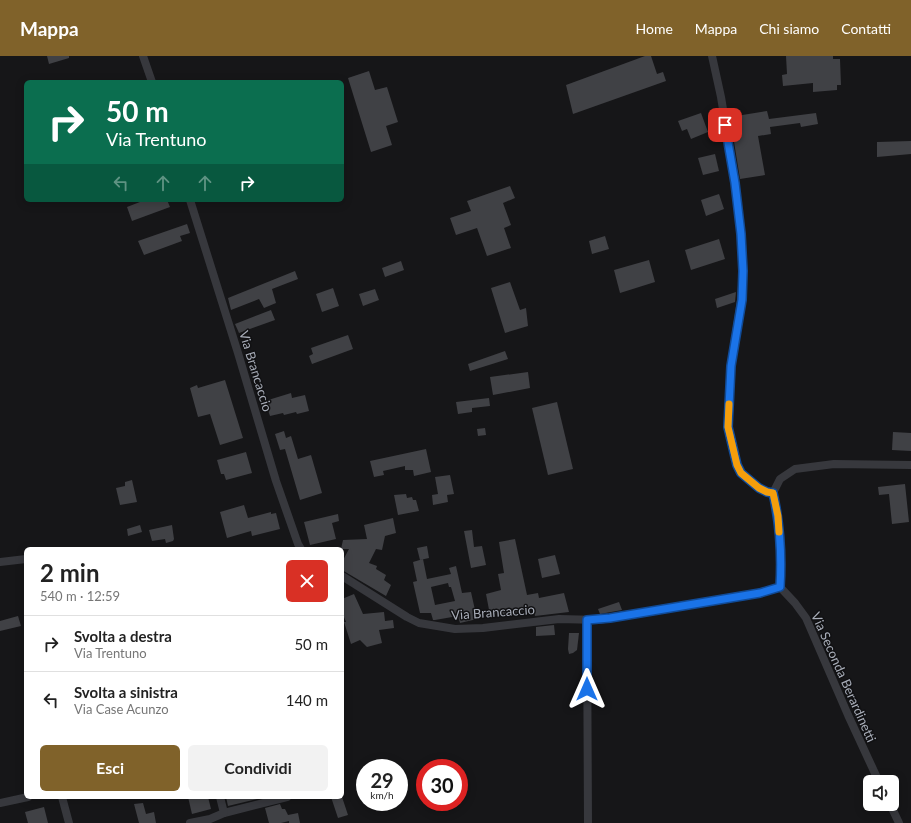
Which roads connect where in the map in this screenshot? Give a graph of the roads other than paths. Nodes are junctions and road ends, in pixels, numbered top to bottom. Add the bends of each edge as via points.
1 (143, 56) edge
2 (712, 56) edge
3 (151, 80) edge
4 (191, 202) edge
5 (911, 466) edge
6 (773, 493) junction
7 (299, 547) edge
8 (24, 559) edge
9 (0, 562) edge
10 (344, 577) edge
11 (780, 587) junction
12 (587, 620) junction
13 (876, 775) edge
14 (24, 798) edge
15 (63, 799) edge
16 (220, 799) edge
17 (279, 799) edge
18 (0, 803) edge
19 (893, 811) edge
20 (224, 813) junction
21 (69, 823) edge
22 (190, 823) edge
23 (588, 823) edge
24 (899, 823) edge

1 - 3 street
2 - 6 street via 735,183 743,271 742,300 731,366 728,427 741,473 759,488
4 - 7 street, Via Brancaccio via 276,481
5 - 6 street via 834,464 795,469 780,479
6 - 11 street via 778,516
8 - 9 street
10 - 12 street, Via Brancaccio via 407,617 419,623 435,626 455,629 559,618
11 - 12 street, Via Brancaccio via 760,593
11 - 13 street, Via Seconda Berardinetti via 806,618
12 - 23 street
14 - 18 street
15 - 21 street
16 - 20 street
17 - 20 street
19 - 24 street
20 - 22 street

